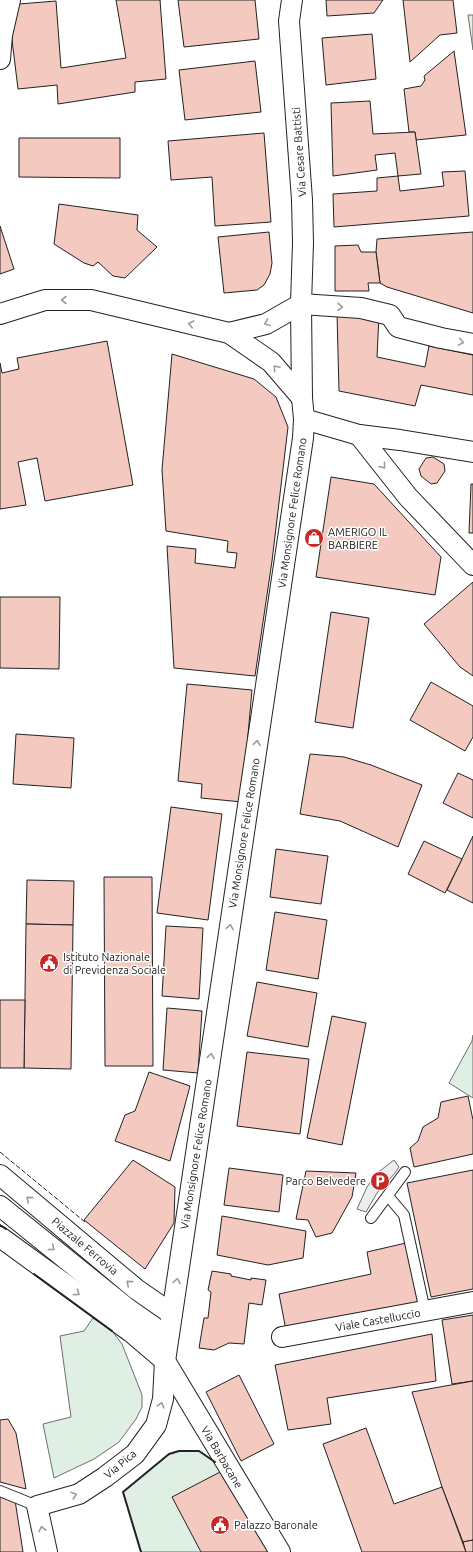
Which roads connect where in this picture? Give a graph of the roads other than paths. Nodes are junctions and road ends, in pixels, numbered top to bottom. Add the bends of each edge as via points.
1 (10, 0) edge
2 (292, 0) edge
3 (1, 34) edge
4 (0, 59) edge
5 (301, 304) junction
6 (0, 314) edge
7 (229, 333) junction
8 (473, 344) edge
9 (302, 398) junction
10 (304, 419) junction
11 (359, 435) junction
12 (473, 452) edge
13 (473, 565) edge
14 (405, 1172) dead end
15 (0, 1175) edge
16 (388, 1196) junction
17 (0, 1206) edge
18 (371, 1218) dead end
19 (0, 1237) edge
20 (473, 1302) edge
21 (425, 1311) junction
22 (172, 1314) junction
23 (168, 1337) junction
24 (282, 1337) dead end
25 (165, 1361) junction
26 (0, 1491) edge
27 (37, 1506) junction
28 (47, 1552) edge
29 (280, 1552) edge

1 - 3 street
2 - 5 street, Via Cesare Battisti via 289,21 303,207
3 - 4 street
5 -> 7 street via 266,324
5 -> 8 street via 361,308 390,315 398,327
5 - 9 street, Via Monsignore Felice Romano
7 -> 6 street via 91,300 45,300
9 -> 7 street via 271,362
9 - 10 street, Via Monsignore Felice Romano
10 - 11 street
22 -> 10 street, Via Monsignore Felice Romano
11 - 12 street
11 -> 13 street via 408,497
14 - 16 lane
22 -> 15 street, Piazzale Ferrovia via 136,1289
16 - 18 lane
16 - 21 lane via 404,1215
17 -> 23 street, Piazzale Ferrovia via 128,1309
19 -> 25 street, Via Barbacane via 131,1332
20 - 21 street, Viale Castelluccio
21 - 24 street, Viale Castelluccio
22 - 23 street, Via Monsignore Felice Romano
23 - 25 street, Via Monsignore Felice Romano
27 -> 25 street, Via Pica via 79,1494 105,1478 134,1454 156,1425 163,1399
25 - 29 street, Via Barbacane
26 - 27 lane
28 -> 27 street

